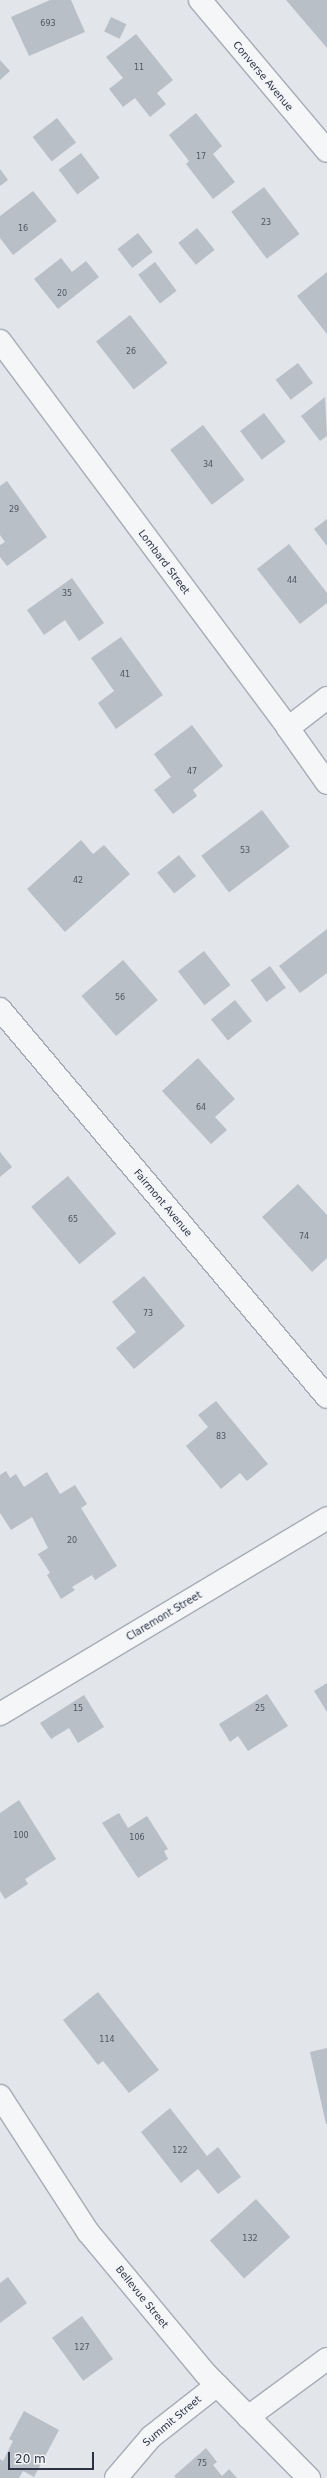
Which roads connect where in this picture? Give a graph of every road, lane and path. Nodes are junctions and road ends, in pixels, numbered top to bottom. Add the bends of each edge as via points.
1 (200, 0) edge
2 (327, 151) edge
3 (0, 341) edge
4 (327, 698) edge
5 (288, 728) junction
6 (327, 783) edge
7 (0, 1009) edge
8 (327, 1397) edge
9 (327, 1518) edge
10 (0, 1714) edge
11 (0, 2096) edge
12 (327, 2359) edge
13 (217, 2385) junction
14 (248, 2417) junction
15 (116, 2478) edge
16 (309, 2478) edge

1 - 2 street, Converse Avenue
3 - 5 street, Lombard Street
4 - 5 street
5 - 6 street, Lombard Street
7 - 8 street, Fairmont Avenue
9 - 10 street, Claremont Street
11 - 13 street, Bellevue Street via 88,2232
12 - 14 street
13 - 14 street, Bellevue Street
13 - 15 street, Summit Street via 151,2437
14 - 16 street, Bellevue Street

